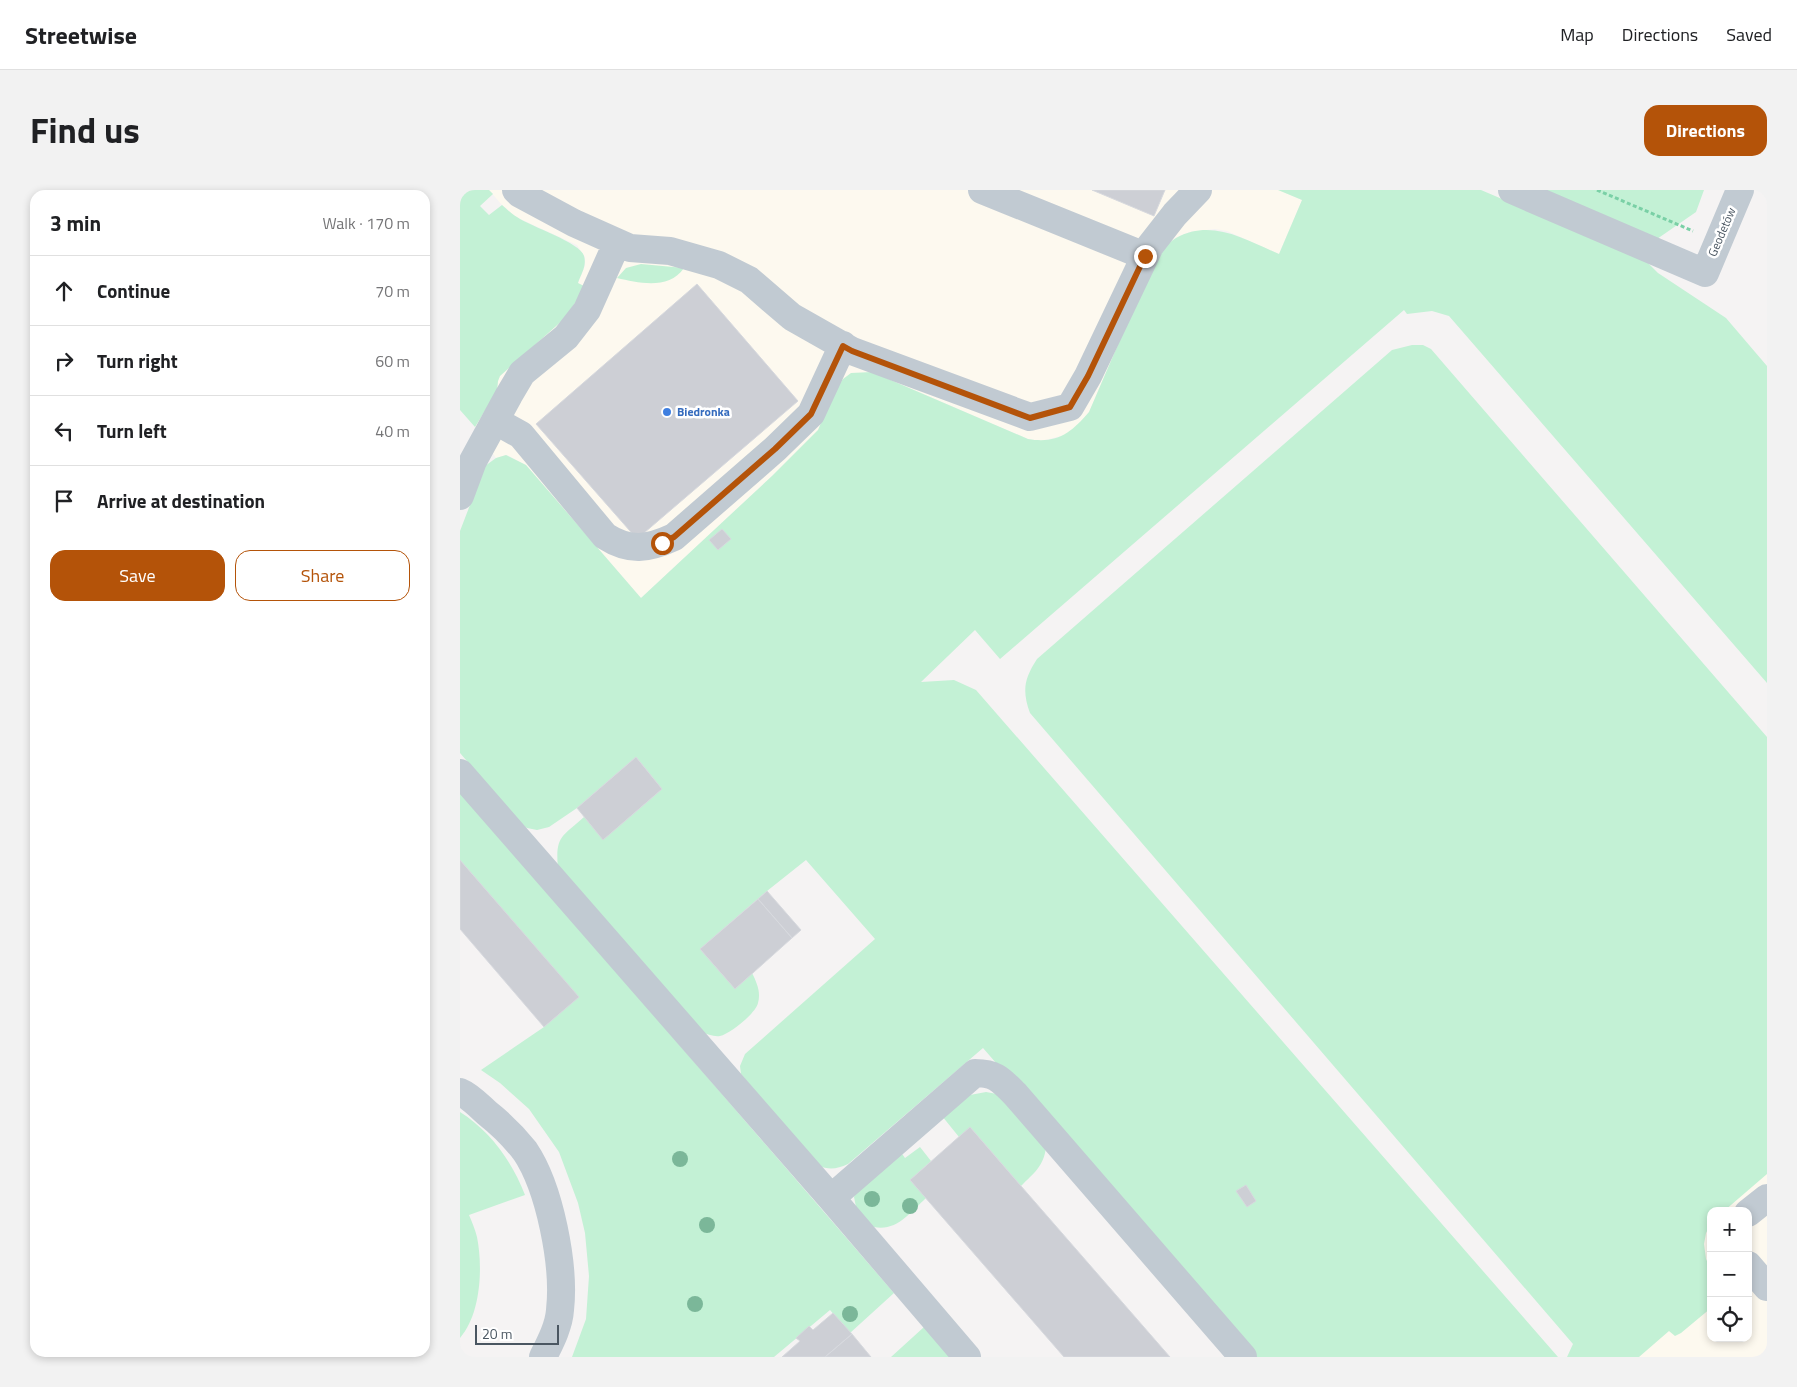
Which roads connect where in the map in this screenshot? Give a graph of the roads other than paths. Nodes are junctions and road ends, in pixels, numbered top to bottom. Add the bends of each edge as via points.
1 (516, 190) edge
2 (982, 190) edge
3 (1198, 190) edge
4 (1512, 190) edge
5 (1740, 190) edge
6 (617, 243) junction
7 (1145, 256) junction
8 (843, 346) junction
9 (496, 421) junction
10 (460, 496) edge
11 (460, 773) edge
12 (460, 1092) edge
13 (830, 1198) junction
14 (1767, 1198) edge
15 (1752, 1210) edge
16 (1752, 1270) edge
17 (1767, 1287) edge
18 (543, 1357) edge
19 (966, 1357) edge
20 (1243, 1357) edge

1 - 6 street
2 - 7 street
3 - 7 street via 1175,214
4 - 5 street, Geodetów via 1705,273
6 - 8 street via 719,264 749,280 792,317
6 - 9 street via 587,310 566,336 522,373
7 - 8 street via 1070,407 1048,414 1030,418
8 - 9 street via 811,414 674,537 641,548 618,544 605,536 521,435
9 - 10 street via 473,461
11 - 13 street
12 - 18 street via 501,1124 525,1152 544,1190 556,1236 561,1285 560,1312
13 - 19 street
13 - 20 street via 975,1073 996,1076
14 - 15 street
16 - 17 street

